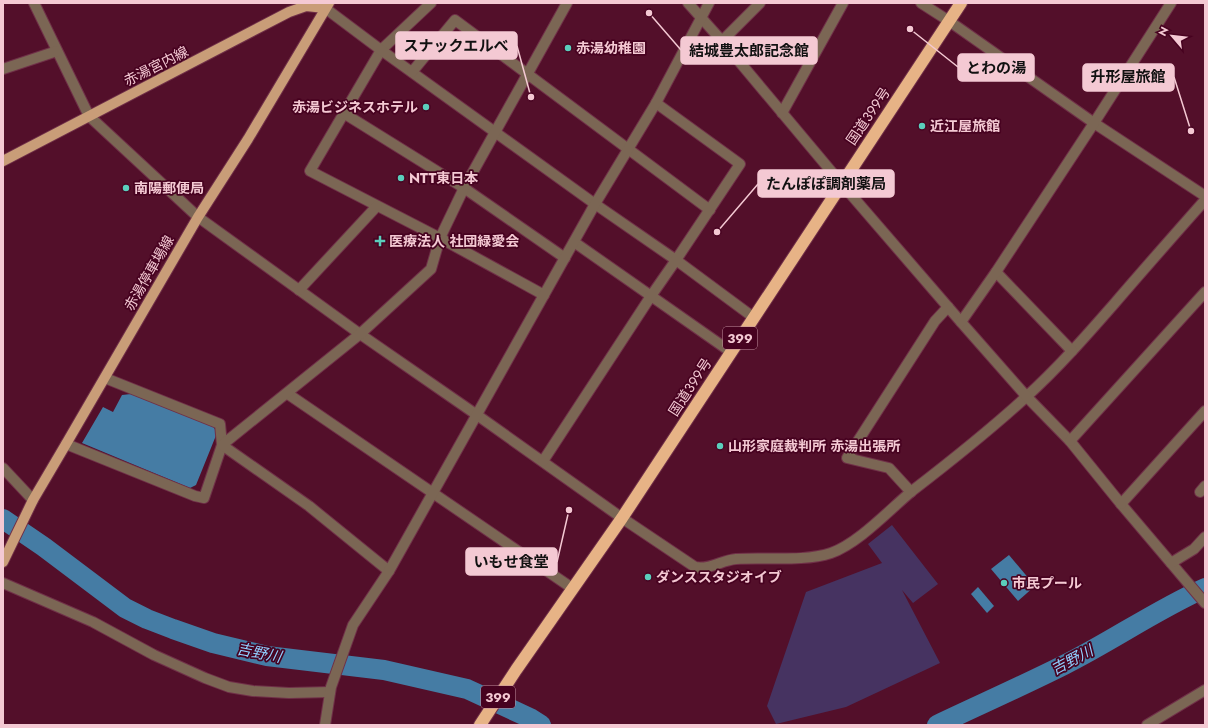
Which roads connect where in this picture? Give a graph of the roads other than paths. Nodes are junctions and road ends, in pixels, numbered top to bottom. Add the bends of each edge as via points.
1 (34, 3) edge
2 (431, 3) edge
3 (567, 3) edge
4 (688, 3) edge
5 (709, 3) edge
6 (760, 3) edge
7 (843, 3) edge
8 (921, 3) edge
9 (961, 3) edge
10 (1168, 4) edge
11 (327, 6) edge
12 (702, 18) junction
13 (949, 21) junction
14 (722, 41) junction
15 (381, 50) junction
16 (57, 51) junction
17 (3, 69) edge
18 (412, 72) junction
19 (528, 74) junction
20 (656, 103) junction
21 (782, 113) junction
22 (344, 114) junction
23 (89, 116) junction
24 (1094, 123) junction
25 (494, 132) junction
26 (628, 149) junction
27 (3, 161) edge
28 (841, 183) junction
29 (464, 188) junction
30 (1205, 196) edge
31 (1205, 200) edge
32 (595, 204) junction
33 (377, 206) junction
34 (710, 210) junction
35 (198, 216) junction
36 (440, 238) junction
37 (574, 242) junction
38 (565, 258) junction
39 (676, 260) junction
40 (996, 272) junction
41 (299, 290) junction
42 (1205, 292) edge
43 (544, 295) junction
44 (651, 296) junction
45 (948, 307) junction
46 (753, 317) junction
47 (961, 322) junction
48 (360, 334) junction
49 (1072, 351) junction
50 (731, 352) junction
51 (105, 378) junction
52 (288, 394) junction
53 (1026, 397) junction
54 (1205, 411) edge
55 (477, 414) junction
56 (1070, 441) junction
57 (66, 444) junction
58 (222, 446) junction
59 (543, 461) junction
60 (3, 468) edge
61 (432, 492) junction
62 (911, 492) junction
63 (33, 500) junction
64 (1121, 504) junction
65 (622, 518) junction
66 (1205, 537) edge
67 (3, 562) edge
68 (1171, 563) junction
69 (389, 571) junction
70 (3, 583) edge
71 (572, 588) junction
72 (1205, 603) edge
73 (331, 690) junction
74 (1205, 690) edge
75 (325, 725) edge
76 (480, 725) edge
77 (1147, 725) edge

1 - 16 street
2 - 15 street
3 - 19 street
4 - 12 street
5 - 12 street
6 - 14 street
7 - 21 street
8 - 13 street
9 - 13 highway, 国道399号 / 399
10 - 24 street
11 - 15 street
11 - 23 main road, 赤湯宮内線 via 306,6 289,12
11 - 35 main road, 赤湯停車場線 via 248,139
12 - 14 street
12 - 20 street
13 - 24 street
13 - 28 highway, 国道399号 / 399
14 - 21 street
15 - 18 street
15 - 22 street
16 - 17 street
16 - 23 street
18 - 19 street via 455,20
18 - 25 street
19 - 25 street
19 - 26 street
20 - 26 street
20 - 34 street via 740,164
21 - 28 street
22 - 29 street
22 - 33 street via 310,171
23 - 27 main road, 赤湯宮内線
23 - 35 street
24 - 30 street
24 - 40 street
25 - 29 street
25 - 32 street
26 - 32 street
26 - 34 street
28 - 45 street
28 - 46 highway, 国道399号 / 399
29 - 36 street
29 - 38 street
31 - 49 street
32 - 37 street
32 - 39 street
33 - 36 street
33 - 41 street
34 - 39 street
35 - 41 street
35 - 51 main road, 赤湯停車場線
36 - 43 street
36 - 48 street via 431,269
37 - 38 street
37 - 44 street
38 - 43 street
39 - 44 street
39 - 46 street
40 - 47 street
40 - 49 street
41 - 48 street
42 - 56 street
43 - 55 street
44 - 50 street
44 - 59 street
45 - 47 street
45 - 62 street via 935,321 847,458 889,468
46 - 50 highway, 国道399号 / 399
47 - 53 street
48 - 52 street
48 - 55 street
49 - 53 street
50 - 65 highway, 国道399号 / 399
51 - 57 main road, 赤湯停車場線
51 - 58 street via 220,424
52 - 58 street
52 - 61 street
53 - 56 street
53 - 62 street via 952,461
54 - 64 street
55 - 59 street
55 - 61 street
56 - 64 street
57 - 58 street via 204,498
57 - 63 main road, 赤湯停車場線
58 - 69 street via 309,506
59 - 65 street
60 - 63 street
61 - 69 street
61 - 71 street
62 - 65 street via 848,545 832,553 790,558 734,559 702,569 695,567
63 - 67 main road, 赤湯停車場線
64 - 68 street
65 - 71 highway, 国道399号 / 399
66 - 68 street via 1194,549
68 - 72 street
69 - 73 street via 353,625
70 - 73 street via 93,622 173,664 229,687 289,693
71 - 76 highway, 国道399号 / 399
73 - 75 street
74 - 77 street

